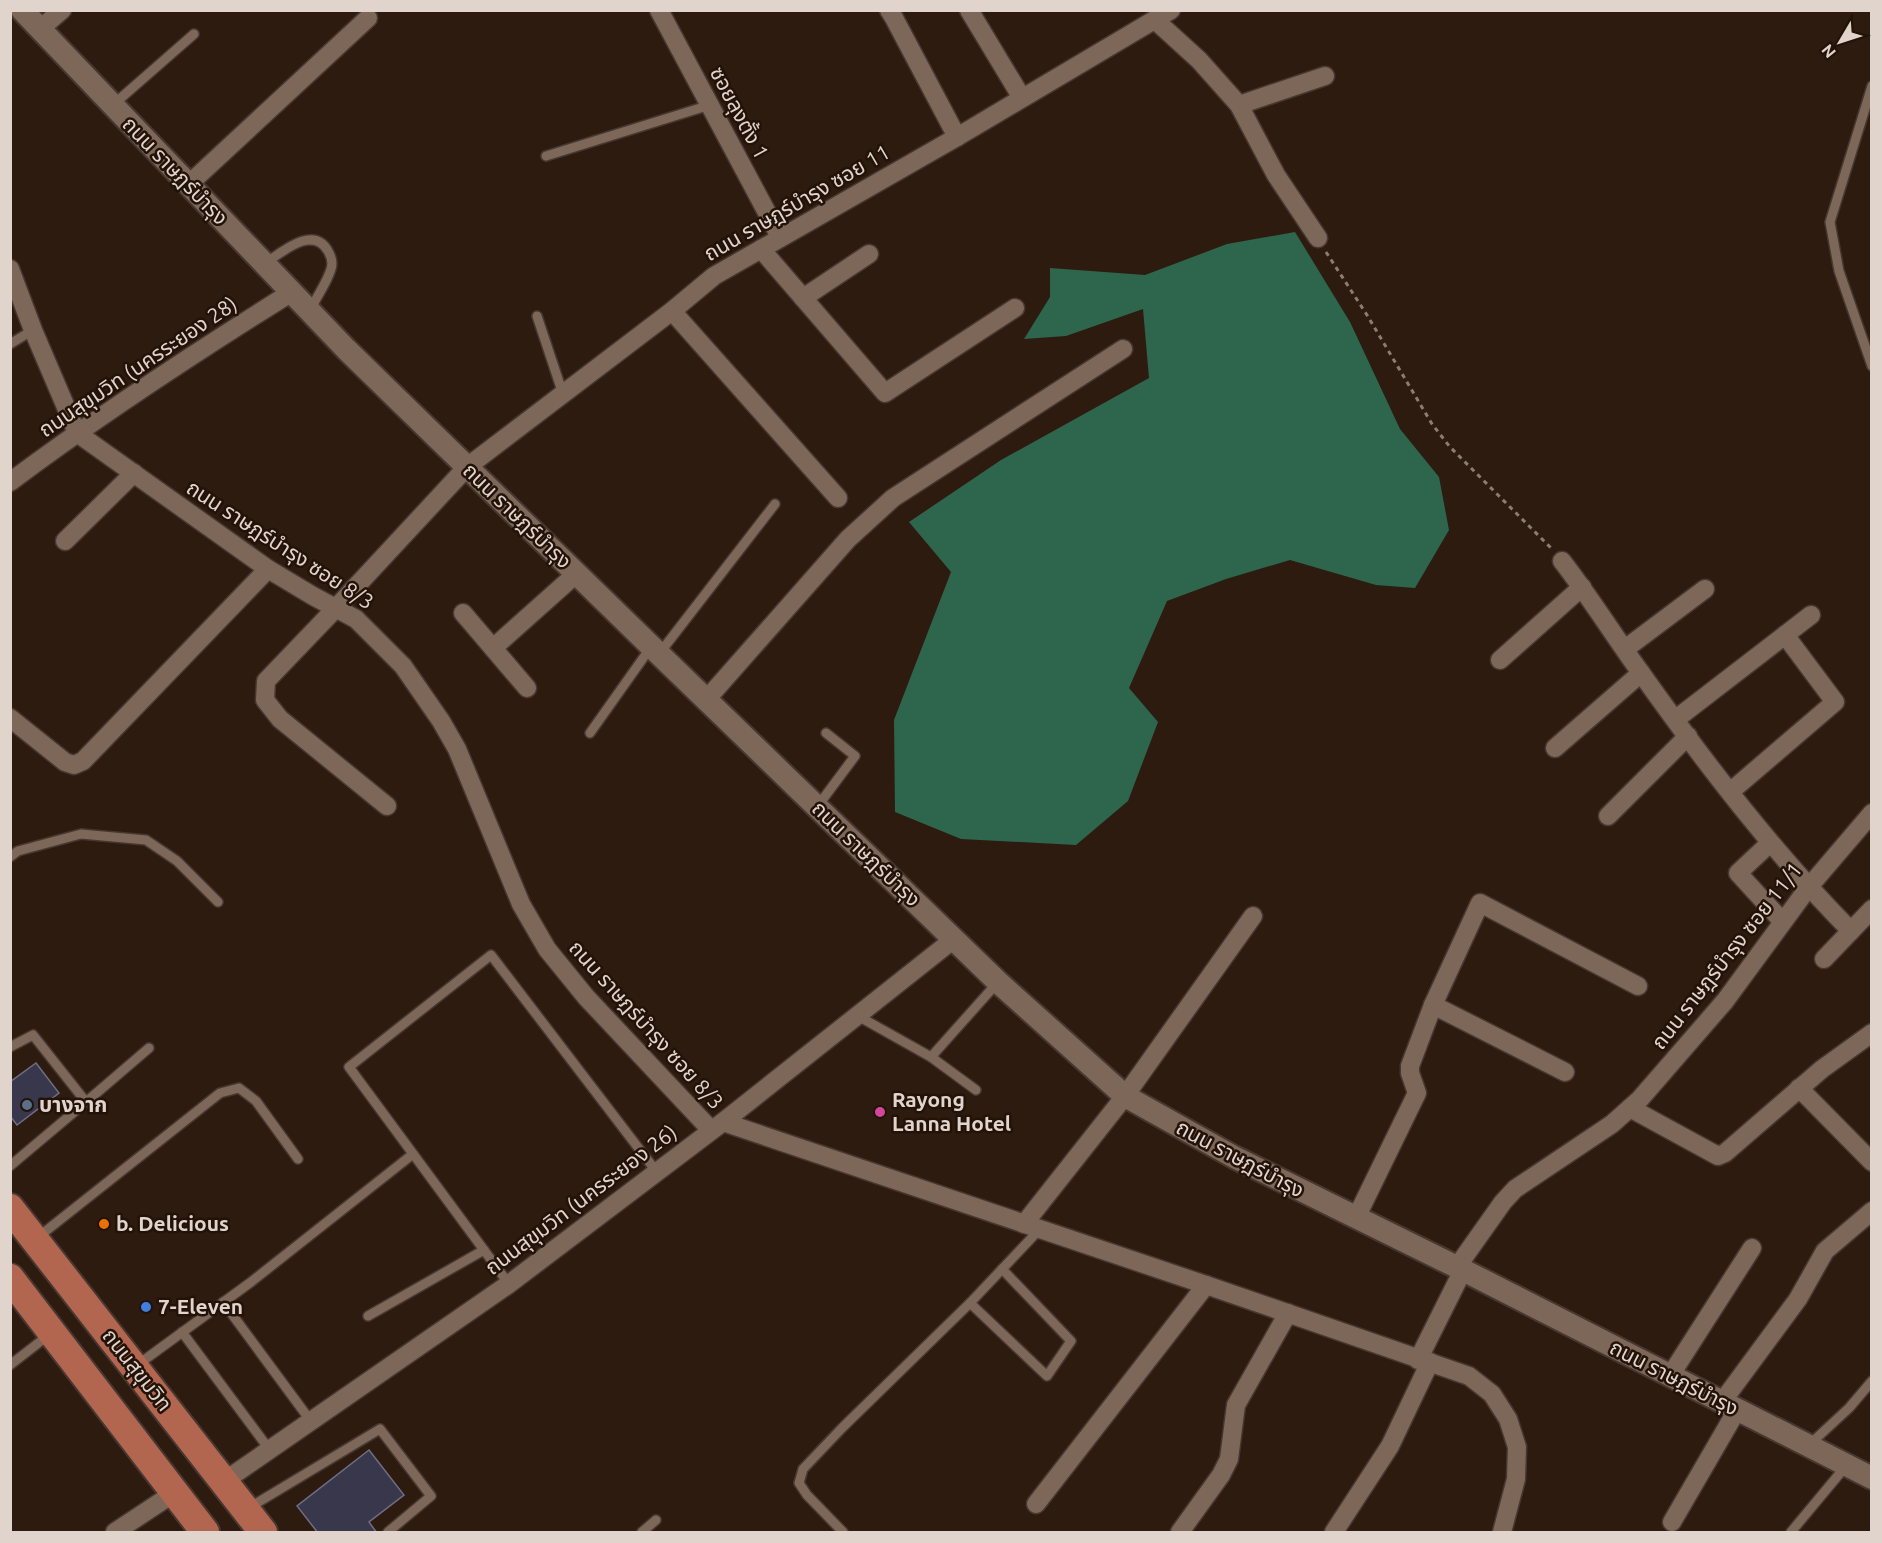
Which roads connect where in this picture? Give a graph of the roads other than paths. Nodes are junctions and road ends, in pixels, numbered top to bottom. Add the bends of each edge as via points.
1 (22, 10) edge
2 (62, 10) edge
3 (659, 10) edge
4 (889, 10) edge
5 (969, 10) edge
6 (1171, 10) edge
7 (368, 18) dead end
8 (1155, 20) junction
9 (40, 29) junction
10 (194, 34) dead end
11 (1325, 76) dead end
12 (1872, 86) edge
13 (1022, 98) junction
14 (710, 105) junction
15 (1239, 105) junction
16 (112, 106) junction
17 (957, 137) junction
18 (546, 156) dead end
19 (188, 185) junction
20 (780, 237) junction
21 (1318, 238) road end
22 (761, 249) junction
23 (869, 254) dead end
24 (264, 264) junction
25 (13, 280) edge
26 (292, 292) junction
27 (803, 298) junction
28 (1015, 308) dead end
29 (310, 310) junction
30 (672, 311) junction
31 (537, 316) dead end
32 (33, 330) junction
33 (10, 344) edge
34 (1123, 349) dead end
35 (1871, 362) edge
36 (563, 394) junction
37 (77, 433) junction
38 (467, 468) junction
39 (134, 474) junction
40 (10, 482) edge
41 (838, 498) dead end
42 (775, 504) dead end
43 (65, 541) dead end
44 (1562, 561) road end
45 (268, 569) junction
46 (576, 574) junction
47 (1582, 588) junction
48 (1705, 589) dead end
49 (336, 608) junction
50 (463, 613) dead end
51 (1811, 615) dead end
52 (1785, 635) junction
53 (493, 648) junction
54 (1625, 649) junction
55 (655, 651) junction
56 (1500, 660) dead end
57 (1641, 673) junction
58 (526, 688) dead end
59 (706, 700) junction
60 (10, 718) edge
61 (1676, 719) junction
62 (590, 733) dead end
63 (826, 733) dead end
64 (1688, 736) junction
65 (1555, 748) dead end
66 (1730, 792) junction
67 (387, 806) dead end
68 (817, 807) junction
69 (1872, 813) edge
70 (1608, 816) dead end
71 (1770, 843) junction
72 (10, 857) edge
73 (1808, 888) junction
74 (218, 902) dead end
75 (1872, 909) edge
76 (1253, 916) dead end
77 (1782, 921) junction
78 (1851, 931) junction
79 (954, 939) junction
80 (1824, 959) dead end
81 (998, 981) junction
82 (1638, 986) dead end
83 (1433, 1005) junction
84 (858, 1016) junction
85 (1872, 1033) edge
86 (10, 1047) edge
87 (149, 1048) dead end
88 (931, 1057) junction
89 (1565, 1072) dead end
90 (1799, 1088) junction
91 (976, 1090) dead end
92 (1125, 1096) junction
93 (86, 1102) junction
94 (1630, 1108) junction
95 (717, 1126) junction
96 (413, 1154) junction
97 (298, 1159) dead end
98 (1872, 1162) edge
99 (10, 1166) edge
100 (656, 1171) junction
101 (10, 1208) edge
102 (1872, 1211) edge
103 (1356, 1218) junction
104 (1032, 1227) junction
105 (35, 1240) junction
106 (1752, 1248) dead end
107 (483, 1250) junction
108 (1002, 1269) junction
109 (1460, 1269) junction
110 (10, 1278) edge
111 (509, 1284) junction
112 (1206, 1285) junction
113 (223, 1302) junction
114 (970, 1303) junction
115 (1288, 1313) junction
116 (368, 1316) dead end
117 (52, 1332) junction
118 (182, 1332) junction
119 (1424, 1361) junction
120 (10, 1365) edge
121 (134, 1367) junction
122 (1670, 1376) junction
123 (1872, 1381) edge
124 (1730, 1406) junction
125 (310, 1420) junction
126 (1808, 1446) junction
127 (269, 1449) junction
128 (1845, 1466) junction
129 (1872, 1478) edge
130 (223, 1482) junction
131 (174, 1493) junction
132 (1036, 1504) dead end
133 (245, 1510) junction
134 (656, 1520) dead end
135 (1671, 1522) dead end
136 (115, 1533) edge
137 (205, 1533) edge
138 (263, 1533) edge
139 (388, 1533) edge
140 (642, 1533) edge
141 (843, 1533) edge
142 (1180, 1533) edge
143 (1334, 1533) edge
144 (1502, 1533) edge
145 (1791, 1533) edge

1 - 9 street, ถนน ราษฎร์บำรุง
2 - 9 street
3 - 14 street, ซอยลุงตั้ง 1
4 - 17 street
5 - 13 street
6 - 8 street, ถนน ราษฎร์บำรุง ซอย 11
7 - 19 street
8 - 13 street, ถนน ราษฎร์บำรุง ซอย 11
8 - 15 street via 1199,60
9 - 16 street, ถนน ราษฎร์บำรุง
10 - 16 lane
11 - 15 street
12 - 35 lane via 1830,222 1839,271
13 - 17 street, ถนน ราษฎร์บำรุง ซอย 11
14 - 18 lane
14 - 20 street, ซอยลุงตั้ง 1
15 - 21 street via 1276,175
16 - 19 street, ถนน ราษฎร์บำรุง
17 - 20 street, ถนน ราษฎร์บำรุง ซอย 11
19 - 24 street, ถนน ราษฎร์บำรุง
20 - 22 street, ถนน ราษฎร์บำรุง ซอย 11
22 - 27 street
22 - 30 street, ถนน ราษฎร์บำรุง ซอย 11 via 714,276
23 - 27 street
24 - 26 street, ถนน ราษฎร์บำรุง
24 - 29 lane via 302,240 321,242 331,257 332,267
25 - 32 street
26 - 29 street, ถนน ราษฎร์บำรุง
26 - 37 street, ถนนสุขุมวิท (นครระยอง 28)
27 - 28 street via 885,393
29 - 38 street, ถนน ราษฎร์บำรุง
30 - 36 street, ถนน ราษฎร์บำรุง ซอย 11
30 - 41 street
31 - 36 lane
32 - 33 lane
32 - 37 street
34 - 59 street via 893,498 848,539
36 - 38 street, ถนน ราษฎร์บำรุง ซอย 11
37 - 39 street, ถนน ราษฎร์บำรุง ซอย 8/3
37 - 40 street, ถนนสุขุมวิท (นครระยอง 28)
38 - 46 street, ถนน ราษฎร์บำรุง
38 - 49 street, ถนน ราษฎร์บำรุง ซอย 11
39 - 43 street
39 - 45 street, ถนน ราษฎร์บำรุง ซอย 8/3
42 - 55 lane
44 - 47 street
45 - 49 street, ถนน ราษฎร์บำรุง ซอย 8/3
45 - 60 street via 83,761 74,765 65,762
46 - 53 street
46 - 55 street, ถนน ราษฎร์บำรุง
47 - 54 street
47 - 56 street
48 - 54 street
49 - 67 street, ถนน ราษฎร์บำรุง ซอย 11 via 266,681 265,700 280,719
49 - 95 street, ถนน ราษฎร์บำรุง ซอย 8/3 via 356,619 403,666 441,721 457,749 521,904 547,948 586,997
50 - 53 street
51 - 52 street
52 - 61 street
52 - 66 street via 1835,702
53 - 58 street
54 - 57 street
55 - 59 street, ถนน ราษฎร์บำรุง
55 - 62 lane
57 - 61 street
57 - 65 street
59 - 68 street, ถนน ราษฎร์บำรุง
61 - 64 street
63 - 68 lane via 855,756
64 - 66 street
64 - 70 street
66 - 71 street
68 - 79 street, ถนน ราษฎร์บำรุง
69 - 73 street, ถนน ราษฎร์บำรุง ซอย 11/1
71 - 73 street
71 - 77 street via 1738,873
72 - 74 lane via 18,850 81,834 146,840 177,861
73 - 77 street, ถนน ราษฎร์บำรุง ซอย 11/1
73 - 78 street
75 - 78 street
76 - 92 street
77 - 94 street, ถนน ราษฎร์บำรุง ซอย 11/1 via 1725,1001
78 - 80 street
79 - 81 street, ถนน ราษฎร์บำรุง
79 - 84 street, ถนนสุขุมวิท (นครระยอง 26)
81 - 88 lane
81 - 92 street, ถนน ราษฎร์บำรุง
82 - 83 street via 1480,903
83 - 89 street
83 - 103 street via 1410,1066 1417,1093
84 - 88 lane
84 - 95 street, ถนนสุขุมวิท (นครระยอง 26)
85 - 90 street
86 - 93 lane via 33,1035
87 - 93 lane
88 - 91 lane
90 - 94 street via 1718,1156
90 - 98 street
92 - 103 street, ถนน ราษฎร์บำรุง via 1234,1157
92 - 104 street
93 - 99 lane
94 - 109 street, ถนน ราษฎร์บำรุง ซอย 11/1 via 1515,1189
95 - 100 street, ถนนสุขุมวิท (นครระยอง 26)
95 - 104 street
96 - 100 lane via 349,1067 491,955
96 - 107 lane
96 - 113 lane
97 - 105 lane via 256,1101 239,1088 220,1093
100 - 111 street, ถนนสุขุมวิท (นครระยอง 26)
101 - 105 main road, ถนนสุขุมวิท
102 - 124 street via 1826,1251
103 - 109 street, ถนน ราษฎร์บำรุง
104 - 108 lane
104 - 112 street
105 - 121 main road, ถนนสุขุมวิท
106 - 122 street
107 - 111 lane
107 - 116 lane
108 - 114 lane
108 - 114 lane via 1071,1341 1047,1376
109 - 119 street, ถนน ราษฎร์บำรุง ซอย 11/1
109 - 122 street, ถนน ราษฎร์บำรุง
110 - 117 main road
111 - 125 street, ถนนสุขุมวิท (นครระยอง 26)
112 - 115 street
112 - 132 street
113 - 118 lane
113 - 125 lane
114 - 141 lane via 803,1469 799,1483
115 - 119 street
115 - 142 street via 1236,1406 1229,1459
117 - 120 lane
117 - 131 main road
118 - 121 lane
118 - 127 lane
119 - 143 street, ถนน ราษฎร์บำรุง ซอย 11/1 via 1390,1446
119 - 144 street via 1469,1376 1492,1394 1508,1419 1517,1447 1515,1479
121 - 130 main road, ถนนสุขุมวิท
122 - 124 street, ถนน ราษฎร์บำรุง
123 - 126 lane
124 - 126 street, ถนน ราษฎร์บำรุง
124 - 135 street
125 - 127 street, ถนนสุขุมวิท (นครระยอง 26)
126 - 128 street, ถนน ราษฎร์บำรุง
127 - 130 street, ถนนสุขุมวิท (นครระยอง 26)
128 - 129 street, ถนน ราษฎร์บำรุง
128 - 145 lane
130 - 133 main road, ถนนสุขุมวิท
131 - 136 street
131 - 137 main road
133 - 138 main road, ถนนสุขุมวิท
133 - 139 lane via 380,1429 431,1496
134 - 140 lane

